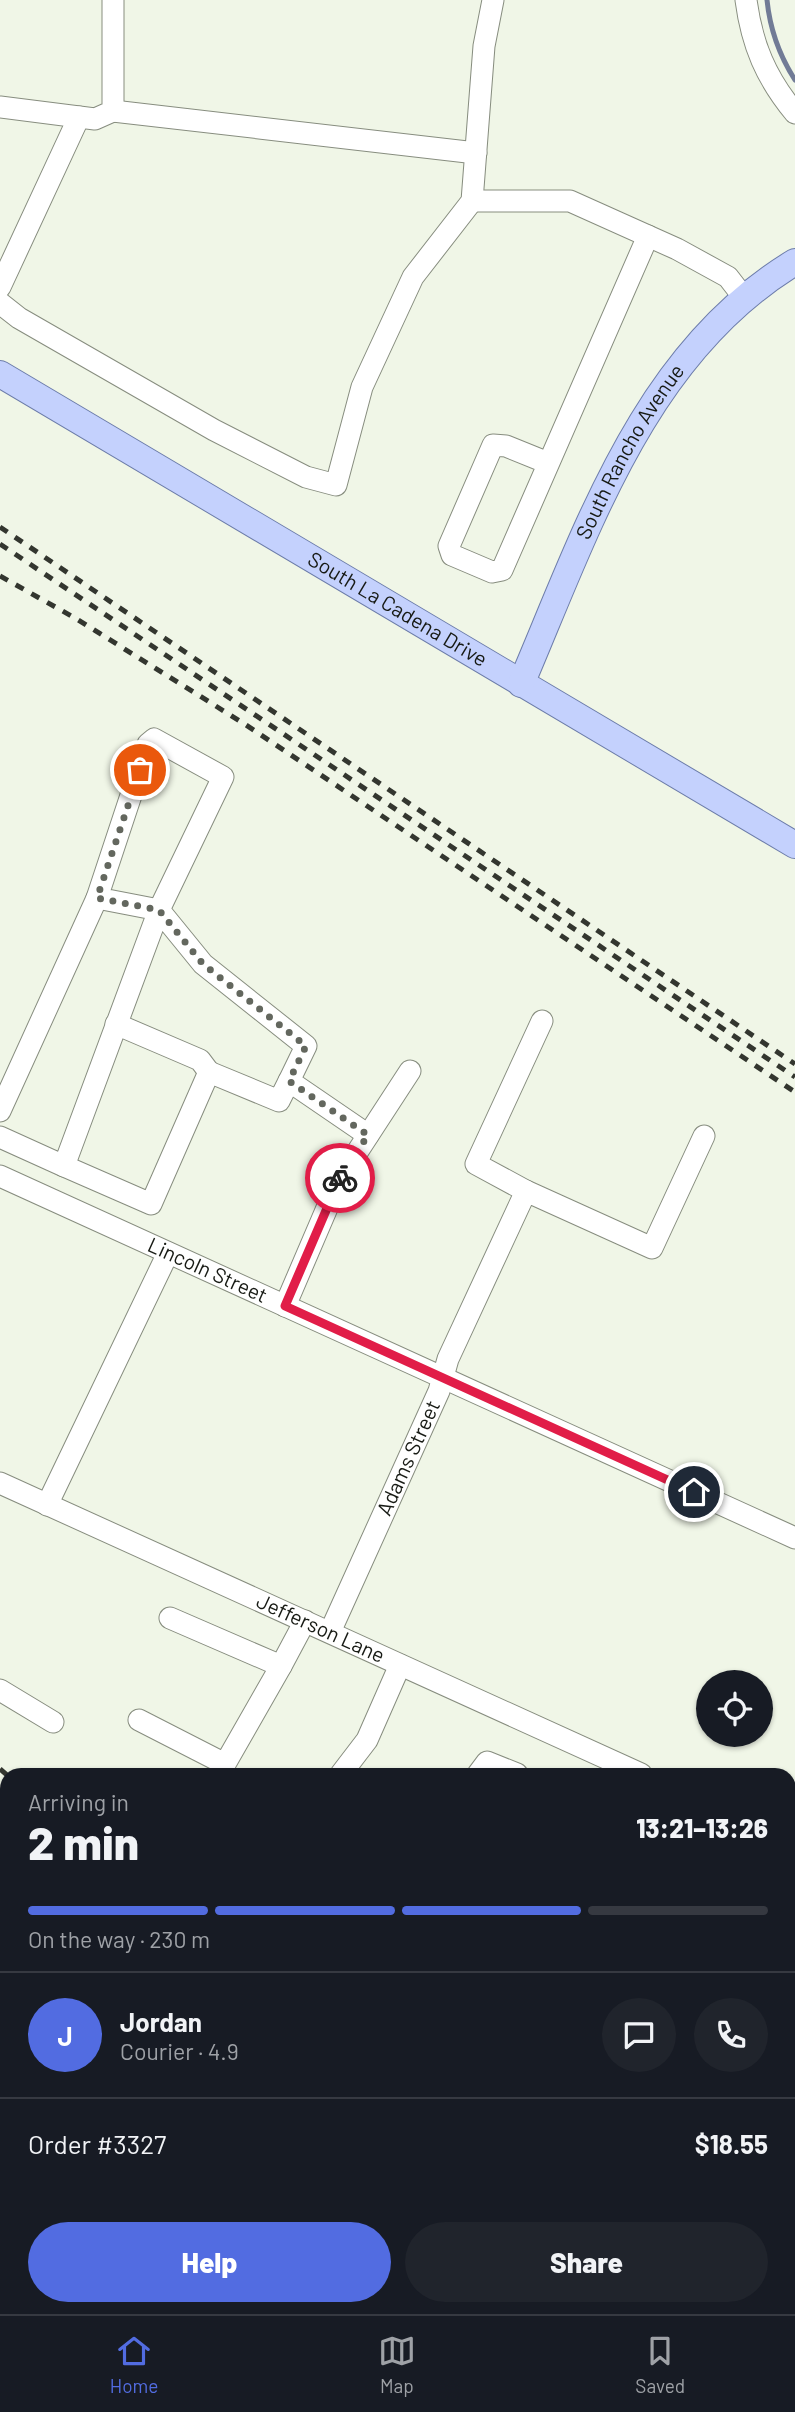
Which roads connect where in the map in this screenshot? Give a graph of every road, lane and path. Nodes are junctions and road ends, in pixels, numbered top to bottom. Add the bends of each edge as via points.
1 (113, 0) edge
2 (493, 0) edge
3 (746, 0) edge
4 (0, 107) edge
5 (113, 111) junction
6 (795, 113) edge
7 (79, 117) junction
8 (476, 153) junction
9 (472, 201) junction
10 (648, 236) junction
11 (795, 261) edge
12 (0, 287) edge
13 (745, 299) junction
14 (0, 303) edge
15 (0, 374) edge
16 (548, 463) junction
17 (521, 684) junction
18 (795, 845) edge
19 (97, 898) junction
20 (159, 910) junction
21 (542, 1021) dead end
22 (116, 1024) junction
23 (209, 1072) junction
24 (410, 1072) dead end
25 (289, 1081) junction
26 (0, 1111) edge
27 (368, 1135) junction
28 (704, 1136) dead end
29 (0, 1137) edge
30 (64, 1166) junction
31 (0, 1176) edge
32 (526, 1191) junction
33 (168, 1253) junction
34 (285, 1306) junction
35 (443, 1378) junction
36 (0, 1483) edge
37 (47, 1505) junction
38 (795, 1538) edge
39 (170, 1618) dead end
40 (305, 1621) junction
41 (330, 1632) junction
42 (400, 1665) junction
43 (281, 1666) junction
44 (0, 1690) edge
45 (139, 1720) dead end
46 (53, 1722) dead end
47 (346, 1768) edge
48 (482, 1768) edge
49 (502, 1768) edge
50 (628, 1768) edge

1 - 5 street
2 - 8 street via 484,46
3 - 6 street via 750,36 761,63
4 - 7 street
5 - 7 street via 95,119
5 - 8 street
7 - 12 street
8 - 9 street
9 - 10 street via 570,201
9 - 14 street via 414,277 362,387 336,485 306,477 214,430
10 - 13 street via 728,277
10 - 16 street
11 - 13 main road, South Rancho Avenue
13 - 17 main road, South Rancho Avenue via 709,331 649,408 588,526
15 - 17 main road, South La Cadena Drive
16 - 16 street via 502,570 492,572 452,555 449,546 493,445
17 - 18 main road, South La Cadena Drive
19 - 20 street
19 - 20 street via 148,744 154,739 223,776
19 - 26 street
20 - 22 street
20 - 25 street via 203,964 306,1046
21 - 32 street via 476,1164
22 - 23 street via 200,1060
22 - 30 street
23 - 25 street via 279,1101
23 - 30 street via 151,1204
24 - 27 street
25 - 27 street
27 - 34 street via 339,1180
28 - 32 street via 652,1248
29 - 30 street
31 - 33 street, Lincoln Street
32 - 35 street, Adams Street
33 - 34 street, Lincoln Street
33 - 37 street
34 - 35 street, Lincoln Street
35 - 38 street, Lincoln Street
35 - 41 street, Adams Street
36 - 37 street, Jefferson Lane
37 - 40 street, Jefferson Lane
39 - 43 street
40 - 41 street, Jefferson Lane
40 - 43 street
41 - 42 street, Jefferson Lane
42 - 47 street via 367,1740
42 - 50 street, Jefferson Lane
43 - 45 street via 225,1764
44 - 46 street
48 - 49 street via 487,1762

